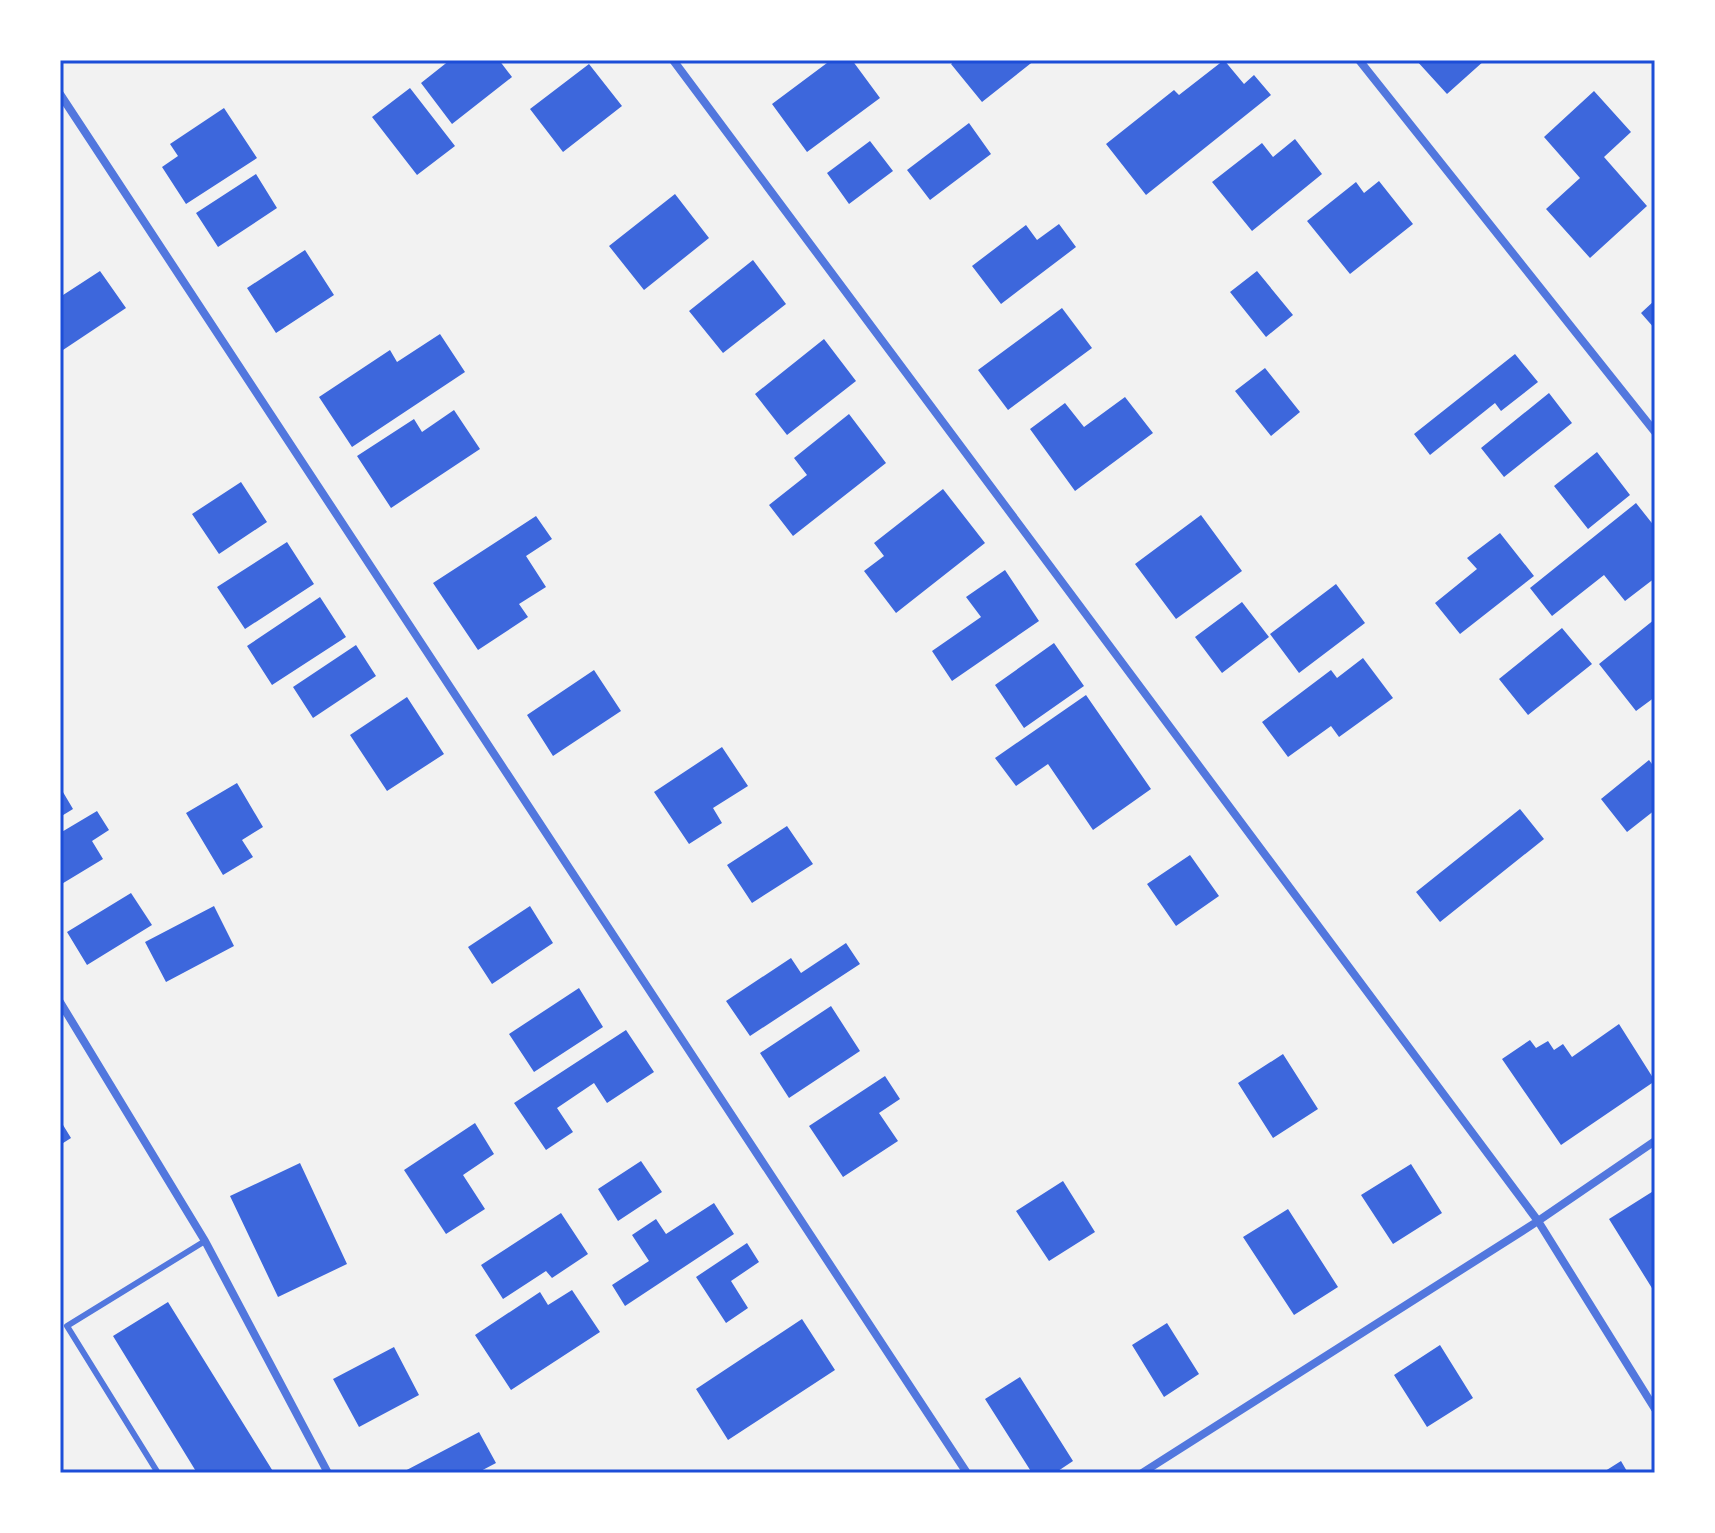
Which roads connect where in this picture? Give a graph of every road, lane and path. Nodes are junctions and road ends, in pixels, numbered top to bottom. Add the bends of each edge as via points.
1 (673, 60) edge
2 (1359, 60) edge
3 (60, 94) edge
4 (1655, 432) edge
5 (60, 1002) edge
6 (1655, 1141) edge
7 (1538, 1221) junction
8 (205, 1241) junction
9 (1655, 1409) edge
10 (158, 1473) edge
11 (328, 1473) edge
12 (967, 1473) edge
13 (1142, 1473) edge

1 - 7 street
2 - 4 street
3 - 12 street
5 - 8 street
6 - 7 street
7 - 9 street
7 - 13 street
8 - 10 lane via 67,1326
8 - 11 street

